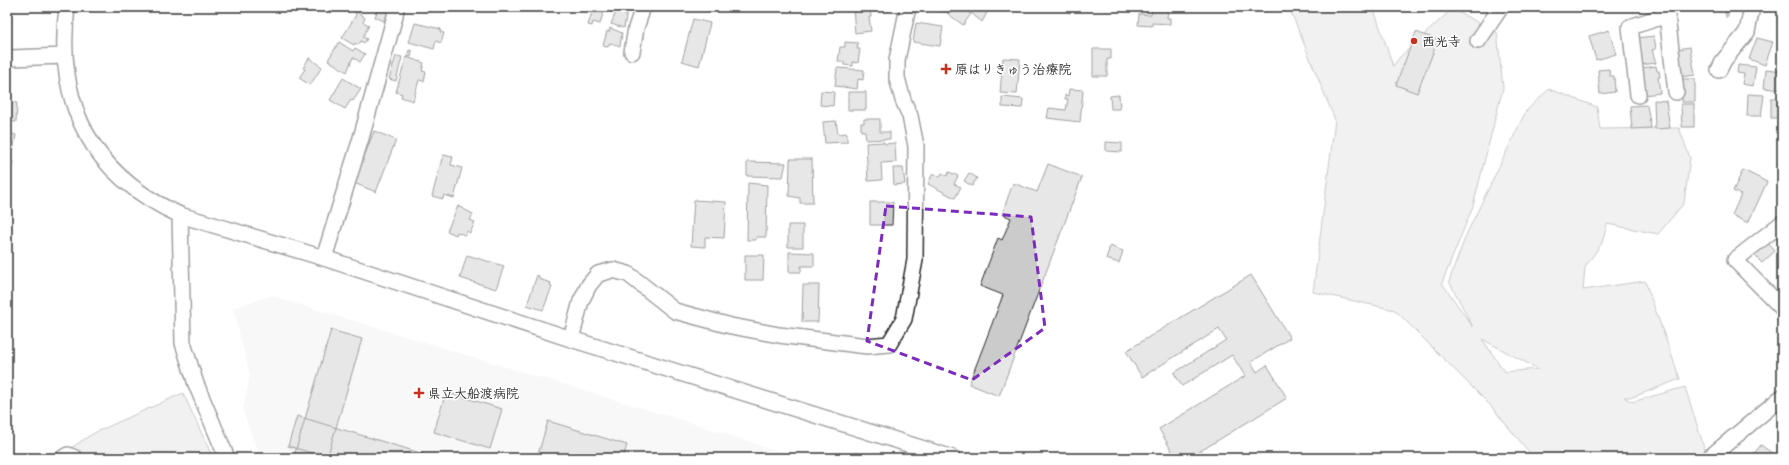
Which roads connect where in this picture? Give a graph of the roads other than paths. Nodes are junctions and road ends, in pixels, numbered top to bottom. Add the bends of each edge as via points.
1 (67, 7) edge
2 (396, 7) edge
3 (643, 7) edge
4 (908, 7) edge
5 (1501, 7) edge
6 (1752, 7) edge
7 (1667, 11) edge
8 (1478, 41) dead end
9 (632, 52) dead end
10 (64, 56) junction
11 (7, 60) edge
12 (1719, 70) dead end
13 (1676, 92) dead end
14 (1638, 95) dead end
15 (180, 215) junction
16 (1782, 223) edge
17 (324, 258) junction
18 (1782, 308) edge
19 (571, 338) junction
20 (1782, 397) edge
21 (1716, 455) edge
22 (63, 458) edge
23 (75, 458) edge
24 (227, 458) edge
25 (953, 458) edge

1 - 10 street
2 - 17 street via 363,130
3 - 9 street
4 - 19 street via 897,60 897,78 910,116 916,146 915,260 904,319 889,344 868,346 779,335 675,311 628,274 613,270 598,274 589,285 581,301
5 - 8 street
6 - 12 street via 1747,32
7 - 13 street
7 - 14 street via 1630,27
10 - 11 street
10 - 15 street via 72,101 91,141 102,157 143,195
15 - 17 street
15 - 24 street via 183,343 196,384
16 - 18 street via 1735,260
17 - 19 street
19 - 25 street
20 - 21 street
22 - 23 street via 68,455

